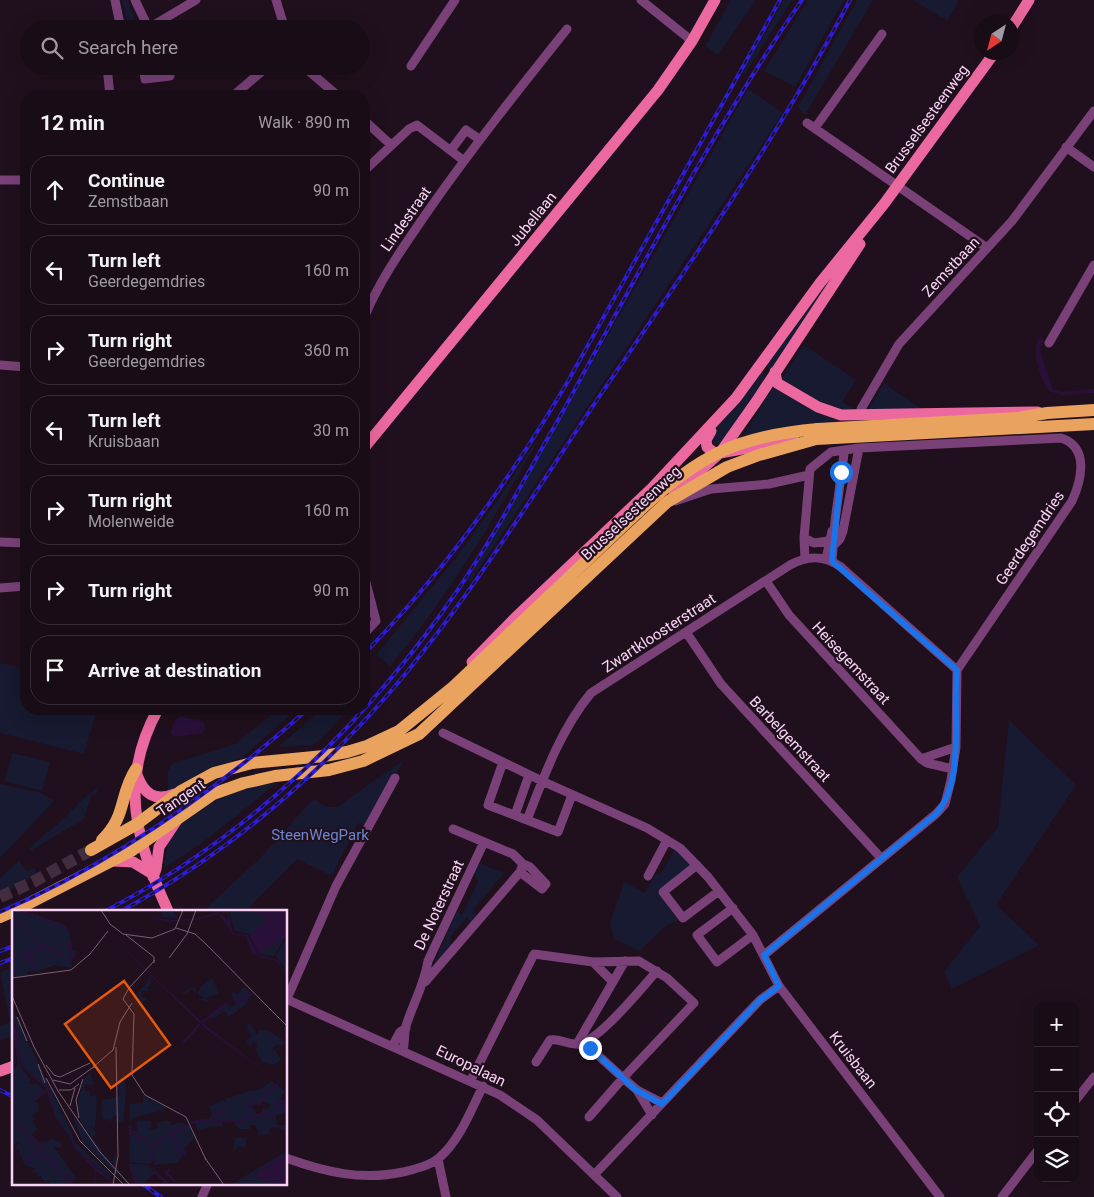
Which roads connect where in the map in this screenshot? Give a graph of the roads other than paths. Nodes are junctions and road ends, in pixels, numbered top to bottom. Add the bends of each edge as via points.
1 (116, 0) edge
2 (136, 0) edge
3 (196, 0) edge
4 (276, 0) edge
5 (455, 0) edge
6 (642, 0) edge
7 (715, 0) edge
8 (1029, 0) edge
9 (1019, 16) edge
10 (120, 20) edge
11 (145, 20) edge
12 (162, 20) edge
13 (283, 20) edge
14 (567, 29) dead end
15 (882, 34) dead end
16 (692, 42) junction
17 (989, 60) edge
18 (411, 66) dead end
19 (108, 75) edge
20 (144, 75) edge
21 (170, 75) edge
22 (258, 75) edge
23 (314, 75) edge
24 (109, 90) edge
25 (240, 90) edge
26 (331, 90) edge
27 (1094, 111) edge
28 (807, 123) dead end
29 (370, 126) edge
30 (814, 128) junction
31 (479, 139) junction
32 (391, 145) junction
33 (1066, 147) junction
34 (451, 150) junction
35 (463, 160) junction
36 (370, 165) edge
37 (1094, 167) edge
38 (0, 180) edge
39 (20, 180) edge
40 (898, 186) junction
41 (988, 248) junction
42 (1094, 265) edge
43 (833, 275) junction
44 (370, 303) edge
45 (1049, 343) dead end
46 (0, 365) edge
47 (20, 367) edge
48 (775, 372) junction
49 (736, 398) junction
50 (861, 409) dead end
51 (1094, 410) edge
52 (1047, 413) junction
53 (1094, 424) edge
54 (817, 434) junction
55 (370, 441) edge
56 (859, 448) junction
57 (685, 453) junction
58 (720, 453) junction
59 (844, 454) dead end
60 (700, 471) junction
61 (809, 475) junction
62 (673, 501) junction
63 (804, 538) junction
64 (0, 542) edge
65 (20, 543) edge
66 (832, 543) junction
67 (804, 559) junction
68 (829, 560) junction
69 (766, 581) junction
70 (20, 586) edge
71 (0, 588) edge
72 (370, 598) edge
73 (370, 628) edge
74 (686, 632) junction
75 (957, 670) junction
76 (438, 699) junction
77 (155, 715) edge
78 (399, 731) joint
79 (444, 733) dead end
80 (409, 740) joint
81 (956, 747) junction
82 (921, 759) junction
83 (503, 762) junction
84 (136, 767) junction
85 (953, 769) junction
86 (529, 775) junction
87 (395, 778) dead end
88 (542, 781) junction
89 (181, 791) junction
90 (572, 794) junction
91 (515, 815) junction
92 (177, 820) junction
93 (527, 820) junction
94 (137, 824) junction
95 (453, 829) dead end
96 (667, 840) junction
97 (484, 842) junction
98 (141, 844) junction
99 (881, 858) junction
100 (113, 861) junction
101 (697, 865) junction
102 (152, 875) junction
103 (648, 876) dead end
104 (719, 891) junction
105 (733, 908) junction
106 (16, 910) edge
107 (168, 910) edge
108 (12, 912) edge
109 (0, 917) edge
110 (753, 935) junction
111 (764, 955) junction
112 (625, 961) junction
113 (593, 962) junction
114 (657, 971) junction
115 (612, 981) junction
116 (425, 982) junction
117 (779, 986) junction
118 (288, 995) edge
119 (288, 1001) edge
120 (406, 1028) junction
121 (577, 1044) junction
122 (393, 1045) junction
123 (403, 1050) junction
124 (12, 1059) edge
125 (536, 1062) dead end
126 (0, 1063) edge
127 (12, 1067) edge
128 (0, 1071) edge
129 (1094, 1077) edge
130 (623, 1078) junction
131 (471, 1080) junction
132 (483, 1086) junction
133 (636, 1090) junction
134 (1079, 1096) edge
135 (662, 1104) junction
136 (652, 1115) junction
137 (589, 1116) dead end
138 (1034, 1155) edge
139 (438, 1158) junction
140 (288, 1159) edge
141 (595, 1174) junction
142 (208, 1184) edge
143 (444, 1193) edge
144 (202, 1197) edge
145 (437, 1197) edge
146 (616, 1197) edge
147 (940, 1197) edge
148 (1002, 1197) edge

1 - 10 street
2 - 11 street
3 - 12 street
4 - 13 street
5 - 18 street
6 - 16 street
7 - 16 main road, Jubellaan
8 - 9 main road
14 - 31 street, Lindestraat
15 - 30 street
16 - 55 main road, Jubellaan via 644,108
17 - 40 main road, Brusselsesteenweg
19 - 24 street
20 - 21 street via 145,79
22 - 25 street
23 - 26 street
27 - 33 street, Zemstbaan
28 - 30 street
29 - 32 street
30 - 40 street
31 - 34 street via 466,130
31 - 35 street, Lindestraat
32 - 34 street via 417,124
32 - 36 street
33 - 37 street
33 - 41 street, Zemstbaan via 1022,209
34 - 35 street
35 - 44 street, Lindestraat via 395,256
38 - 39 street
40 - 41 street
40 - 43 main road, Brusselsesteenweg
41 - 50 street, Zemstbaan via 899,344
42 - 45 street
43 - 48 main road, Brusselsesteenweg
43 - 49 main road, Brusselsesteenweg
46 - 47 street
48 - 52 main road via 777,384 818,407 841,415
48 - 58 main road, Brusselsesteenweg
49 - 57 main road, Brusselsesteenweg
49 - 58 main road via 706,440 710,451
51 - 52 highway
52 - 54 highway
53 - 54 highway
54 - 58 main road
54 - 62 highway via 727,467
54 - 76 highway, bridge via 758,437 712,455 675,479
56 - 61 street, Geerdegemdries via 827,454 813,465
56 - 66 street via 843,531 840,539
56 - 75 street, Geerdegemdries via 1061,438 1077,447 1081,464 1079,484 1072,501
57 - 60 main road via 700,455 703,462
57 - 76 main road, Brusselsesteenweg via 618,522 516,617
58 - 60 main road, Brusselsesteenweg
59 - 66 street
60 - 62 main road, Brusselsesteenweg
61 - 62 street via 769,484 711,490
61 - 63 street
62 - 80 highway, Brusselsesteenweg via 430,726
63 - 66 street via 814,543
63 - 67 street
64 - 65 street
66 - 68 street
67 - 68 street
67 - 69 street, Zwartkloosterstraat
68 - 75 street
69 - 74 street, Zwartkloosterstraat
69 - 82 street, Heisegemstraat via 789,615
70 - 71 street
72 - 73 street via 376,621
74 - 88 street, Zwartkloosterstraat via 591,693 574,713
74 - 99 street, Barbelgemstraat via 721,684
75 - 81 street
76 - 78 highway, Brusselsesteenweg
77 - 84 main road
78 - 89 highway, Tangent via 347,752 230,767 205,776
79 - 83 street, Kruisbaan
80 - 92 highway, Tangent via 346,766 275,776 236,786 208,796
81 - 82 street
81 - 85 street
82 - 85 street, Heisegemstraat
83 - 86 street, Kruisbaan
83 - 91 street via 488,805
84 - 89 main road via 140,784 154,797 164,798
84 - 94 main road
84 - 94 highway, Tangent via 126,785 124,805 117,822 92,850
85 - 99 street via 945,804
86 - 88 street, Kruisbaan
86 - 91 street
87 - 118 street via 336,886
88 - 90 street, Kruisbaan
88 - 93 street
89 - 94 highway, Tangent
90 - 93 street via 558,832
90 - 96 street, Kruisbaan
91 - 93 street
92 - 98 highway, Tangent
92 - 102 main road via 159,846
94 - 98 main road
95 - 97 street, De Noterstraat
96 - 101 street, Kruisbaan
96 - 103 street
97 - 116 street, De Noterstraat via 428,961
97 - 116 street, De Noterstraat via 513,854 521,868
98 - 100 highway, Tangent
98 - 102 main road
99 - 111 street
100 - 102 main road via 132,862
100 - 106 highway, Tangent
101 - 104 street, Kruisbaan
101 - 104 street via 663,892 683,918
102 - 107 main road
104 - 105 street, Kruisbaan
105 - 110 street, Kruisbaan
105 - 110 street via 697,935 717,962
108 - 109 highway, Tangent
110 - 111 street, Kruisbaan
111 - 117 street, Kruisbaan
112 - 113 street
112 - 114 street via 639,961
112 - 115 street
113 - 115 street
113 - 131 street via 534,954
114 - 121 street via 594,1038
114 - 130 street via 694,1004
115 - 121 street
116 - 120 street, De Noterstraat
117 - 135 street via 760,1000
117 - 147 street, Kruisbaan
119 - 122 street, Europalaan
120 - 122 street, De Noterstraat
120 - 123 street, De Noterstraat
121 - 125 street via 550,1040
121 - 130 street via 590,1048
122 - 123 street, Europalaan
123 - 131 street, Europalaan
124 - 126 main road
127 - 128 main road
129 - 134 street
130 - 133 street
130 - 137 street
131 - 132 street, Europalaan
132 - 139 street via 456,1138
132 - 141 street, Europalaan via 517,1105
133 - 135 street
133 - 136 street
135 - 136 street
136 - 141 street
138 - 148 street
139 - 140 street via 420,1168 373,1176 339,1174
139 - 143 street
141 - 146 street, Europalaan
142 - 144 street
143 - 145 street

